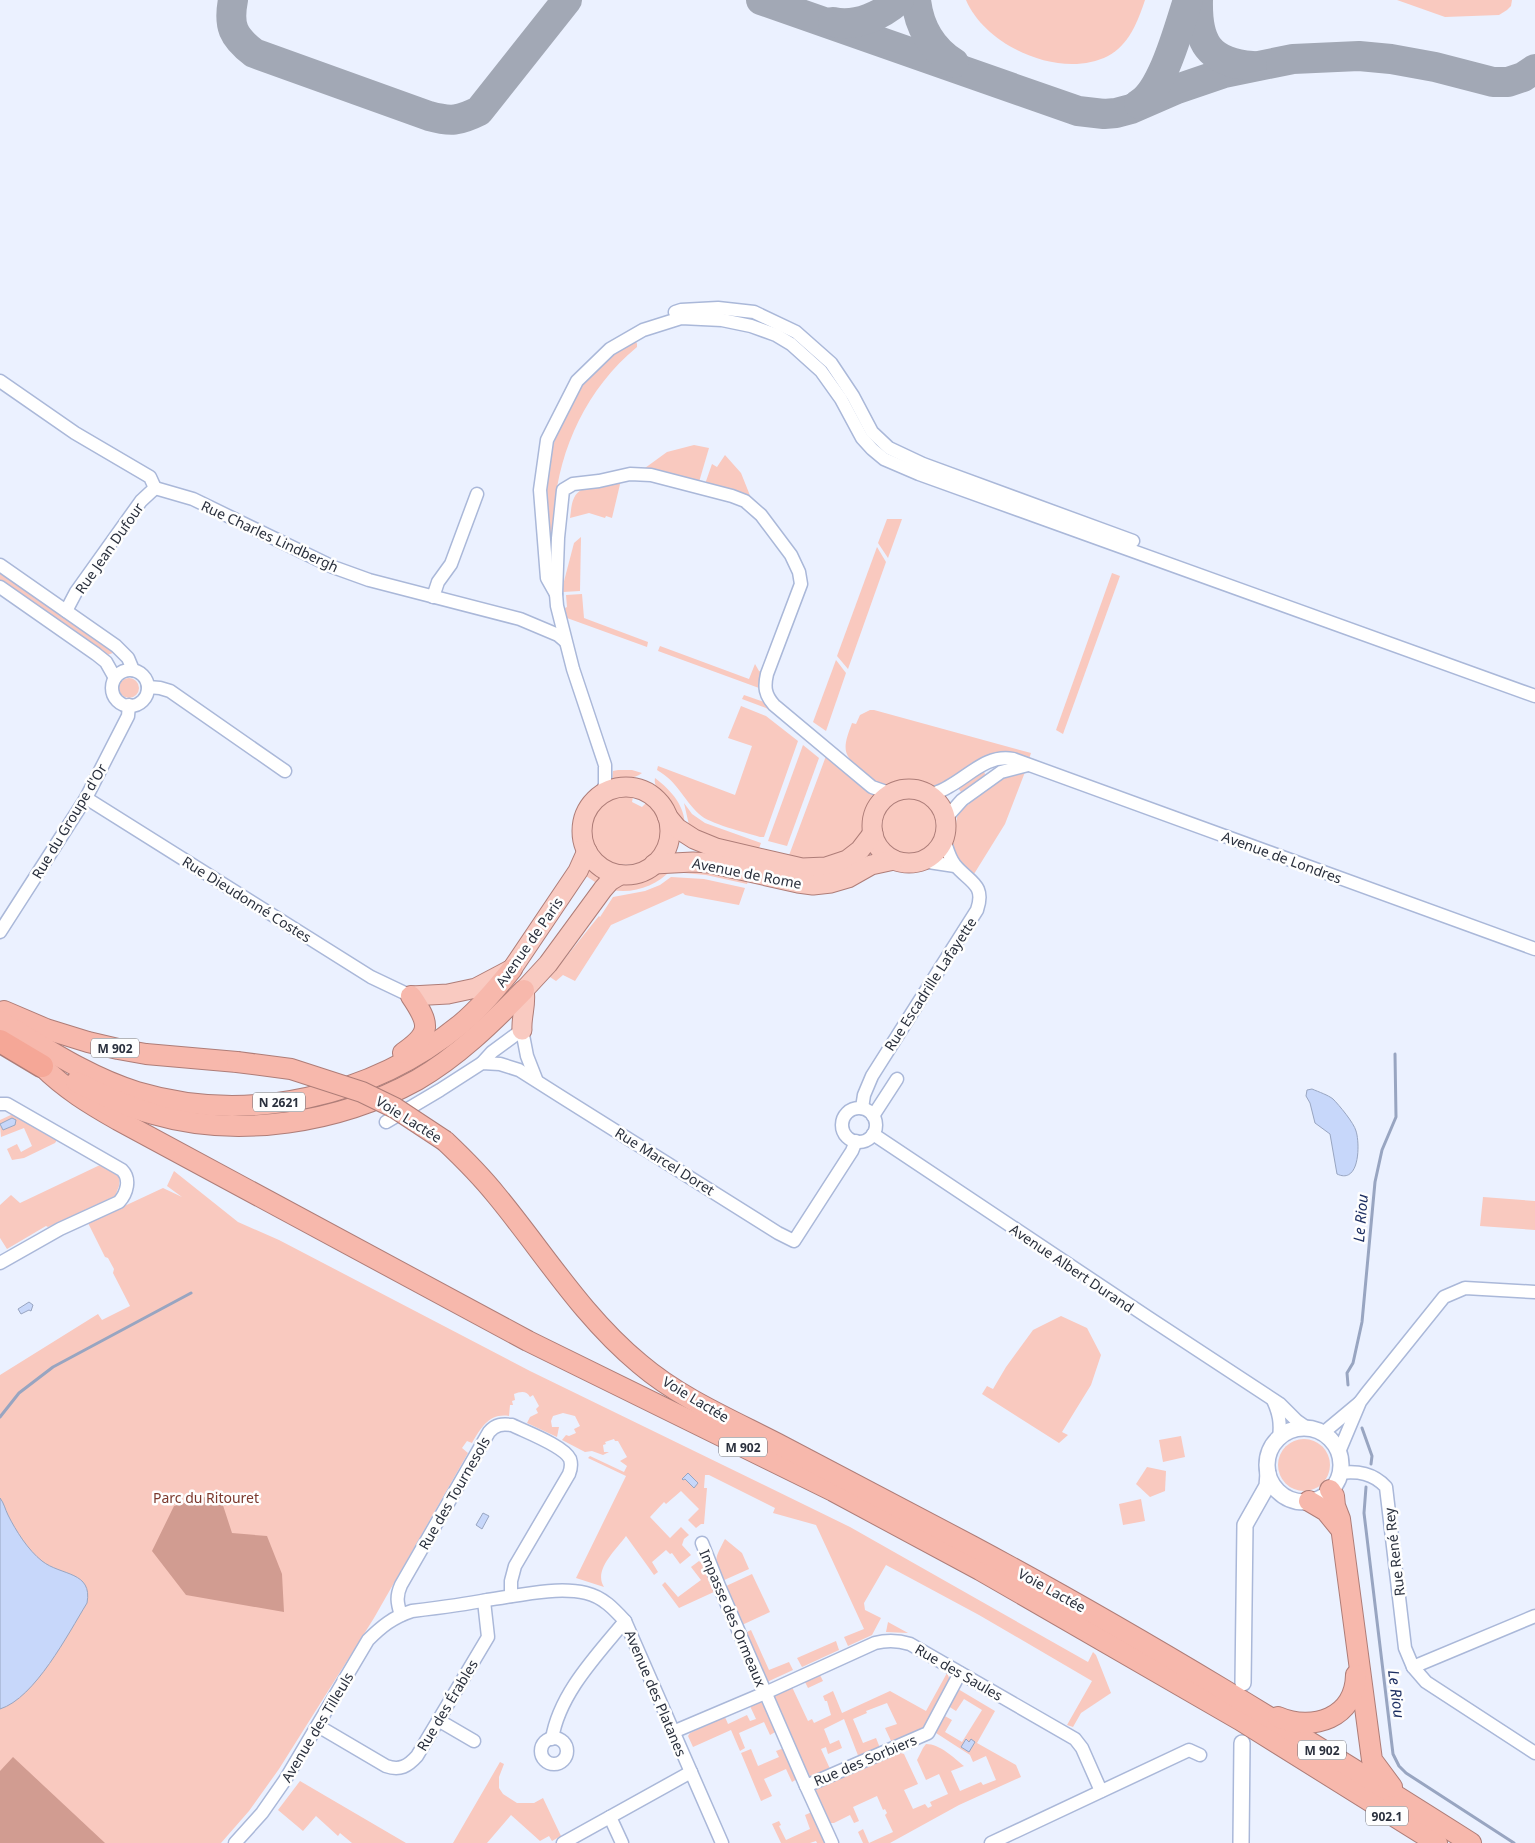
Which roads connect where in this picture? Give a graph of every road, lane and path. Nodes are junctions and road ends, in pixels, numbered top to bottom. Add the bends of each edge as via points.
1 (0, 381) edge
2 (156, 488) junction
3 (477, 494) dead end
4 (0, 565) edge
5 (0, 587) edge
6 (556, 594) junction
7 (433, 597) junction
8 (66, 611) junction
9 (565, 641) junction
10 (133, 670) junction
11 (116, 678) junction
12 (148, 687) junction
13 (1535, 696) edge
14 (129, 705) junction
15 (1028, 765) junction
16 (285, 771) dead end
17 (602, 794) junction
18 (892, 794) junction
19 (929, 795) junction
20 (86, 798) junction
21 (667, 816) junction
22 (945, 819) junction
23 (873, 833) junction
24 (944, 839) junction
25 (587, 851) junction
26 (894, 860) junction
27 (922, 861) junction
28 (654, 864) junction
29 (955, 866) junction
30 (620, 875) junction
31 (0, 932) edge
32 (1535, 949) edge
33 (512, 969) junction
34 (524, 990) junction
35 (411, 996) junction
36 (0, 1008) edge
37 (522, 1030) junction
38 (5, 1031) edge
39 (482, 1063) junction
40 (42, 1066) junction
41 (897, 1079) dead end
42 (536, 1080) junction
43 (359, 1082) junction
44 (0, 1104) edge
45 (862, 1108) junction
46 (873, 1116) junction
47 (386, 1122) dead end
48 (873, 1134) junction
49 (856, 1141) junction
50 (0, 1264) edge
51 (1535, 1292) edge
52 (1273, 1400) junction
53 (1360, 1402) junction
54 (1307, 1428) junction
55 (1323, 1433) junction
56 (1279, 1438) junction
57 (1339, 1452) junction
58 (1340, 1472) junction
59 (1268, 1473) junction
60 (1330, 1490) junction
61 (1287, 1497) junction
62 (1309, 1501) junction
63 (1340, 1528) junction
64 (1245, 1540) junction
65 (702, 1543) dead end
66 (511, 1596) junction
67 (484, 1601) junction
68 (401, 1614) junction
69 (1535, 1616) edge
70 (625, 1621) junction
71 (1356, 1651) junction
72 (1413, 1667) junction
73 (960, 1673) junction
74 (765, 1693) junction
75 (1244, 1693) junction
76 (438, 1720) junction
77 (318, 1726) junction
78 (673, 1732) junction
79 (552, 1739) dead end
80 (474, 1740) dead end
81 (1242, 1743) dead end
82 (1535, 1753) edge
83 (1200, 1755) dead end
84 (691, 1772) junction
85 (806, 1786) junction
86 (1353, 1790) junction
87 (1101, 1791) junction
88 (1398, 1797) junction
89 (610, 1817) junction
90 (235, 1843) edge
91 (563, 1843) edge
92 (622, 1843) edge
93 (722, 1843) edge
94 (832, 1843) edge
95 (991, 1843) edge
96 (1241, 1843) edge
97 (1420, 1843) edge
98 (1437, 1843) edge
99 (1471, 1843) edge

1 - 2 street, Rue Charles Lindbergh via 75,433 150,476
2 - 7 street, Rue Charles Lindbergh via 193,500 332,567
2 - 8 street, Rue Jean Dufour via 141,501
3 - 7 street via 451,564 438,582
4 - 8 street
5 - 11 street via 96,654 106,662
6 - 9 street
6 - 13 street via 547,578 540,490 548,440 577,381 610,349 643,330 681,318 722,320 761,330 791,344 821,371 842,399 862,438 884,459
6 - 18 street via 563,490 568,486 640,474 745,501 761,515 791,555 801,584 767,674 765,689 769,699 872,787
7 - 9 street, Rue Charles Lindbergh via 520,619
8 - 10 street via 116,646 128,658
9 - 17 street via 606,765
10 - 11 street
10 - 12 street via 142,674
11 - 14 street via 113,693 119,702
12 - 14 street via 142,700
12 - 16 street via 170,691
14 - 20 street, Rue du Groupe d'Or via 128,716
15 - 19 street, Avenue de Londres via 1013,758 995,759 949,787
15 - 22 street via 1001,772 962,800
15 - 32 street, Avenue de Londres
17 - 21 main road via 614,788 636,788 655,798
17 - 25 main road via 591,804 584,819 582,835
18 - 19 main road via 910,789
18 - 23 main road via 874,814
19 - 22 main road
20 - 31 street, Rue du Groupe d'Or
20 - 35 street, Rue Dieudonné Costes via 371,977
21 - 23 main road, Avenue de Rome via 694,840 802,868 826,867 847,860
21 - 28 main road via 668,842
22 - 24 main road
23 - 26 main road via 880,849
24 - 27 main road via 935,852
24 - 29 street, Rue Escadrille Lafayette
25 - 30 main road via 597,864
25 - 33 main road, Avenue de Paris / N 2621 via 578,871
26 - 27 main road via 904,863
26 - 28 main road, Avenue de Rome via 871,865 831,883 806,885 709,863
27 - 29 street
28 - 30 main road via 638,873
29 - 45 street, Rue Escadrille Lafayette via 974,881 979,890 978,910 877,1068 867,1086
30 - 34 main road, Avenue de Paris / N 2621 via 603,889 548,964
33 - 35 main road via 476,988 448,994
33 - 43 highway, Avenue de Paris / N 2621 via 462,1024 399,1065
34 - 37 main road
34 - 40 highway, Avenue de Paris / N 2621 via 477,1036 418,1079 352,1107 302,1120 232,1125 195,1123 161,1116 114,1100
35 - 43 highway via 424,1015 425,1031 410,1048
36 - 75 highway, Voie Lactée / M 902, bridge via 46,1029 103,1046 146,1054 291,1069 362,1092 395,1108 445,1141 472,1168 495,1193 586,1312 642,1366 714,1412 866,1489
37 - 39 street
37 - 42 street
38 - 40 highway
38 - 43 highway, Avenue de Paris / N 2621 via 106,1081 178,1102 224,1106 270,1104 321,1095
39 - 42 street, Rue Marcel Doret via 520,1070
39 - 47 street
40 - 86 highway, Voie Lactée / M 902 via 84,1101 519,1336 833,1491 980,1570 1240,1720
41 - 46 street
42 - 49 street, Rue Marcel Doret via 794,1241
44 - 50 street via 7,1104 122,1170 128,1180 119,1202 60,1229
45 - 46 street
45 - 49 street via 853,1109 842,1122 845,1134
46 - 48 street via 876,1128
48 - 49 street via 866,1140
48 - 52 street, Avenue Albert Durand
51 - 53 street via 1465,1288 1444,1297
52 - 54 street, Avenue Albert Durand
52 - 56 street via 1279,1415
53 - 55 street
53 - 57 street
54 - 55 street
54 - 56 street via 1294,1429
55 - 57 street
56 - 59 street via 1268,1454
57 - 58 street
58 - 60 street
58 - 72 street, Rue René Rey via 1359,1472 1374,1477 1386,1487 1405,1648
59 - 61 street via 1276,1490
59 - 64 street via 1267,1486 1245,1525
60 - 62 street
60 - 63 highway via 1340,1518
61 - 62 street
61 - 64 street via 1263,1508
62 - 63 highway via 1326,1511
63 - 71 highway
64 - 75 street
65 - 74 street, Impasse des Ormeaux
66 - 67 street, Avenue des Platanes
66 - 68 street, Rue des Tournesols via 514,1566 571,1467 570,1458 563,1450 504,1424 494,1426 489,1432 401,1585 397,1603
66 - 70 street, Avenue des Platanes via 558,1591 587,1594 603,1600
67 - 68 street, Avenue des Platanes
67 - 76 street, Rue des Érables via 488,1636
68 - 77 street, Avenue des Tilleuls via 368,1640
69 - 72 street
70 - 78 street, Avenue des Platanes
70 - 79 street via 581,1675 556,1720
71 - 75 highway via 1356,1681 1352,1695 1344,1708 1332,1717 1304,1724 1283,1719
71 - 88 highway via 1372,1760
72 - 82 street via 1426,1682
73 - 74 street, Rue des Saules via 910,1644 886,1640
73 - 85 street, Rue des Sorbiers via 928,1733
73 - 87 street, Rue des Saules via 1075,1739
74 - 78 street, Rue des Saules
74 - 85 street, Rue des Sorbiers
75 - 88 highway, Voie Lactée / M 902
76 - 77 street, Rue des Érables via 417,1756 402,1768 386,1766
76 - 80 street
77 - 90 street, Avenue des Tilleuls via 262,1813
78 - 84 street, Avenue des Platanes
81 - 96 street
83 - 87 street via 1189,1750
84 - 89 street
84 - 93 street, Avenue des Platanes
85 - 94 street
86 - 97 highway, 902.1
86 - 98 highway, Voie Lactée / M 902
87 - 95 street
88 - 99 highway, Voie Lactée / M 902
89 - 91 street
89 - 92 street

